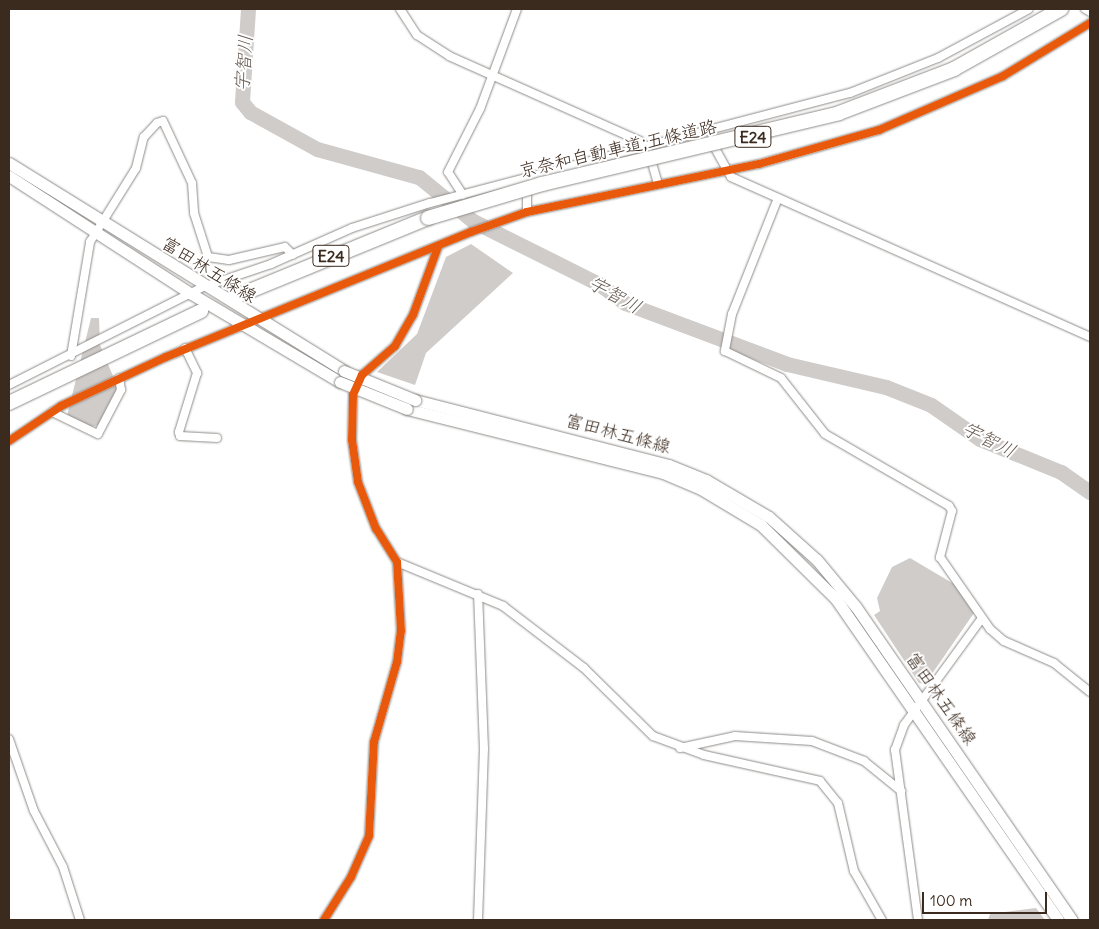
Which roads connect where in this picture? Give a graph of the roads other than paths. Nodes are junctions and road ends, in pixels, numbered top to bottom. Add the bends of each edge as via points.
1 (400, 9) edge
2 (517, 9) edge
3 (1029, 9) edge
4 (1061, 9) edge
5 (1085, 9) edge
6 (1090, 12) edge
7 (1090, 23) edge
8 (492, 75) junction
9 (707, 133) junction
10 (648, 149) junction
11 (9, 163) edge
12 (726, 170) junction
13 (9, 176) edge
14 (527, 178) junction
15 (658, 184) junction
16 (462, 195) junction
17 (778, 198) junction
18 (527, 212) junction
19 (100, 229) junction
20 (438, 247) junction
21 (293, 255) junction
22 (203, 287) junction
23 (190, 294) junction
24 (235, 297) dead end
25 (201, 311) dead end
26 (257, 320) junction
27 (242, 325) junction
28 (1090, 337) edge
29 (107, 345) junction
30 (186, 348) junction
31 (71, 363) junction
32 (342, 377) junction
33 (119, 378) junction
34 (9, 384) edge
35 (9, 403) edge
36 (411, 405) junction
37 (52, 412) junction
38 (10, 438) edge
39 (218, 438) dead end
40 (397, 562) junction
41 (478, 594) junction
42 (982, 618) junction
43 (1090, 692) edge
44 (923, 703) junction
45 (916, 713) junction
46 (9, 738) edge
47 (680, 748) junction
48 (901, 791) junction
49 (80, 920) edge
50 (324, 920) edge
51 (478, 920) edge
52 (882, 920) edge
53 (918, 920) edge
54 (1058, 920) edge
55 (1072, 920) edge

1 - 8 street via 417,35
2 - 8 street
3 - 9 street via 946,54 850,93
4 - 24 highway, 京奈和自動車道;五條道路 / E24, bridge via 954,69 840,113 542,184 428,218
5 - 6 street
7 - 12 street via 1026,64 903,122
8 - 10 street via 640,141
8 - 16 street via 448,172
9 - 10 street
9 - 12 street
10 - 14 street
10 - 15 street
11 - 19 main road, 富田林五條線
12 - 15 street
12 - 17 street via 731,177
13 - 19 main road, 富田林五條線
14 - 16 street
14 - 18 street
15 - 18 street
16 - 21 street via 352,228
17 - 28 street
17 - 42 street via 732,314 726,351 781,378 825,434 948,506 952,511 940,557
18 - 20 street
19 - 21 street via 136,168 144,136 163,121 192,183 194,213 208,257 229,260 285,247
19 - 22 main road, 富田林五條線
19 - 23 main road, 富田林五條線
19 - 31 street via 90,242
20 - 26 street
20 - 40 street via 413,316 395,346 362,375 353,395 352,440 358,482 370,517
21 - 22 street
22 - 23 street
22 - 26 main road, 富田林五條線
23 - 27 main road, 富田林五條線
23 - 29 street
25 - 29 highway
26 - 27 street
26 - 32 main road, 富田林五條線
27 - 30 street
27 - 32 main road, 富田林五條線
29 - 31 highway
30 - 33 street
30 - 39 street via 197,373 180,436
31 - 34 street
31 - 35 highway
32 - 36 main road, 富田林五條線, bridge
33 - 37 street
33 - 37 street via 121,390 98,434
36 - 44 main road, 富田林五條線 via 627,453 706,480 735,495 817,560 856,608
36 - 45 main road, 富田林五條線 via 663,473 730,505 761,525 816,576
37 - 38 street
40 - 41 street
40 - 50 street via 401,631 397,662 374,742 369,836 351,877
41 - 47 street via 503,606 575,661 653,736
41 - 51 street via 484,749
42 - 43 street via 1004,641 1054,663
42 - 44 street
44 - 45 street
44 - 55 main road, 富田林五條線
45 - 48 street via 904,725 895,750
45 - 54 main road, 富田林五條線
46 - 49 street via 34,810 63,867
47 - 48 street via 735,736 812,741 864,760
47 - 52 street via 820,781 838,803 854,871
48 - 53 street

